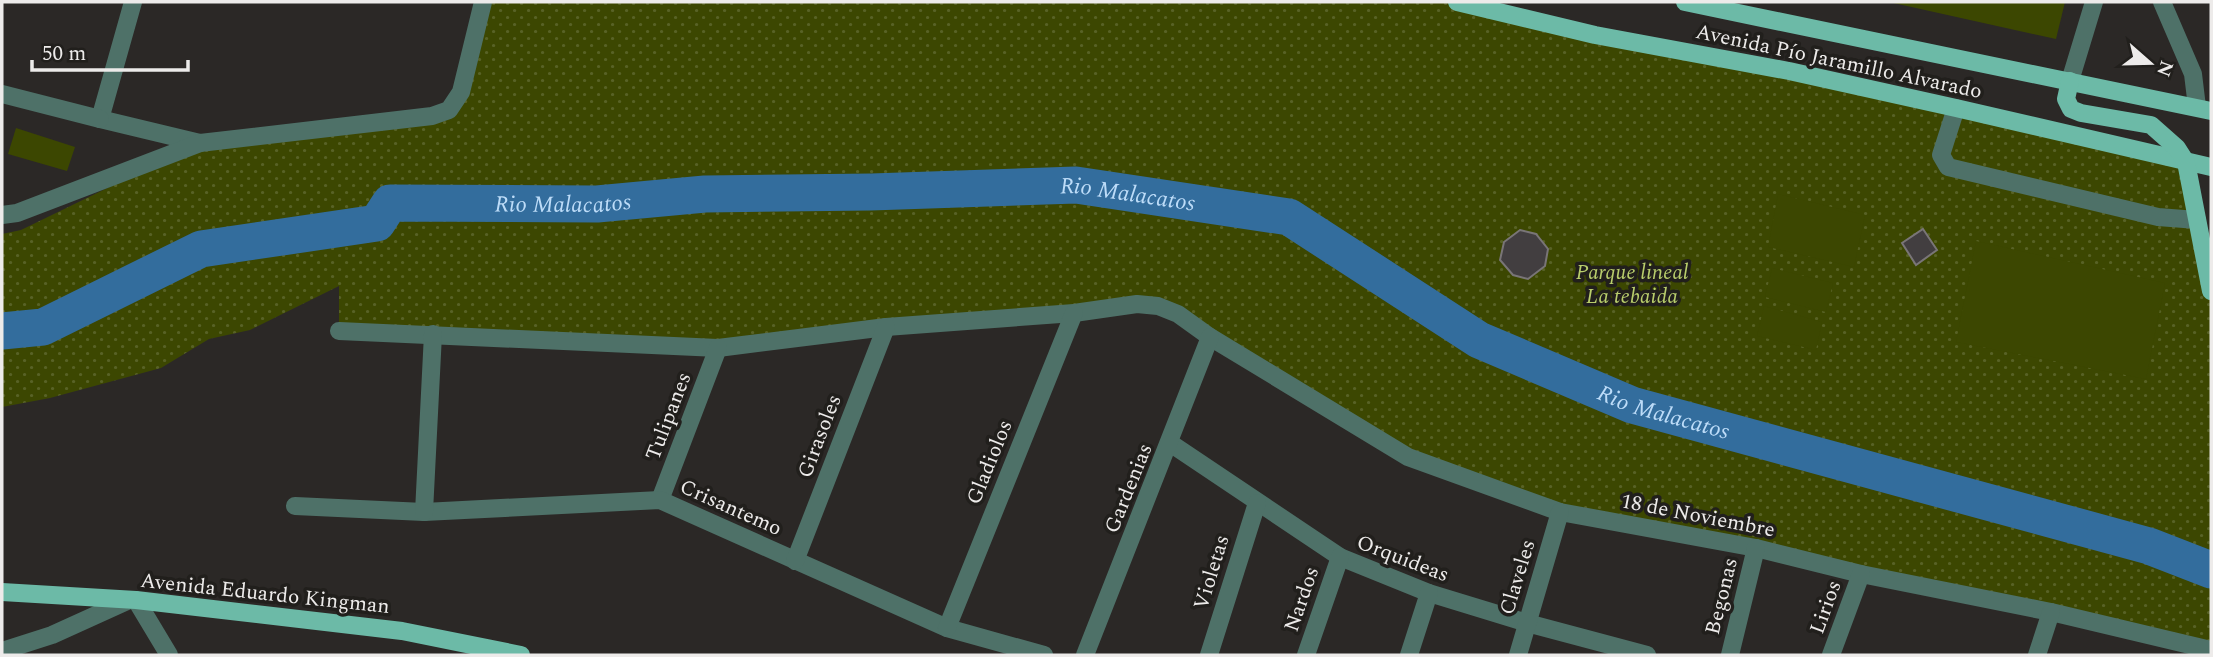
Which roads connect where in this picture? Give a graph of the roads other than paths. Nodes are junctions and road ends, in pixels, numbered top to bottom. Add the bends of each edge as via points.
1 (133, 2) edge
2 (483, 2) edge
3 (1457, 2) edge
4 (1685, 2) edge
5 (2094, 2) edge
6 (2162, 2) edge
7 (2070, 81) junction
8 (2, 94) edge
9 (1956, 108) junction
10 (2204, 109) edge
11 (100, 119) junction
12 (200, 142) junction
13 (2186, 162) junction
14 (2211, 167) edge
15 (2, 215) edge
16 (2197, 220) junction
17 (2211, 291) edge
18 (1074, 313) junction
19 (886, 327) junction
20 (339, 331) dead end
21 (433, 334) junction
22 (1210, 337) junction
23 (718, 348) junction
24 (1170, 443) junction
25 (660, 500) junction
26 (1257, 503) junction
27 (295, 506) dead end
28 (424, 512) junction
29 (1560, 512) junction
30 (1756, 548) junction
31 (1339, 557) junction
32 (795, 561) junction
33 (1861, 574) junction
34 (2, 592) edge
35 (1429, 593) junction
36 (131, 601) junction
37 (2051, 612) junction
38 (1527, 623) junction
39 (947, 628) junction
40 (2211, 650) edge
41 (2, 651) edge
42 (1640, 654) edge
43 (169, 655) edge
44 (521, 655) edge
45 (1044, 655) edge
46 (1085, 655) edge
47 (1209, 655) edge
48 (1306, 655) edge
49 (1409, 655) edge
50 (1518, 655) edge
51 (1730, 655) edge
52 (1831, 655) edge
53 (2037, 655) edge

1 - 11 street
2 - 12 street via 461,92 449,110 432,116
3 - 9 main road, Avenida Pío Jaramillo Alvarado via 1595,36 1789,71
4 - 7 main road, Avenida Pío Jaramillo Alvarado
5 - 7 street
6 - 10 street
7 - 10 main road, Avenida Pío Jaramillo Alvarado
7 - 13 main road via 2066,99 2071,109 2151,125
8 - 11 street
9 - 13 main road, Avenida Pío Jaramillo Alvarado
9 - 16 street via 1941,155 1948,167 2158,217
11 - 12 street
12 - 15 street
13 - 14 main road, Avenida Pío Jaramillo Alvarado
13 - 16 main road
16 - 17 main road
18 - 19 street, 18 de Noviembre
18 - 22 street, 18 de Noviembre via 1137,304 1158,306
18 - 39 street, Gladiolos
19 - 23 street, 18 de Noviembre
19 - 32 street, Girasoles
20 - 21 street, 18 de Noviembre
21 - 23 street, 18 de Noviembre
21 - 28 street
22 - 24 street, Gardenias
22 - 29 street, 18 de Noviembre via 1408,457
23 - 25 street, Tulipanes
24 - 26 street, Orquideas
24 - 46 street, Gardenias
25 - 28 street, Crisantemo
25 - 32 street, Crisantemo
26 - 31 street, Orquideas
26 - 47 street, Violetas
27 - 28 street, Crisantemo
29 - 30 street, 18 de Noviembre
29 - 38 street, Claveles
30 - 33 street, 18 de Noviembre
30 - 51 street, Begonas
31 - 35 street, Orquideas
31 - 48 street, Nardos
32 - 39 street, Crisantemo
33 - 37 street, 18 de Noviembre
33 - 52 street, Lirios
34 - 36 main road, Avenida Eduardo Kingman
35 - 38 street, Orquideas
35 - 49 street
36 - 41 street
36 - 43 street
36 - 44 main road, Avenida Eduardo Kingman via 402,631
37 - 40 street, 18 de Noviembre
37 - 53 street
38 - 42 street, Orquideas
38 - 50 street, Claveles
39 - 45 street, Crisantemo

